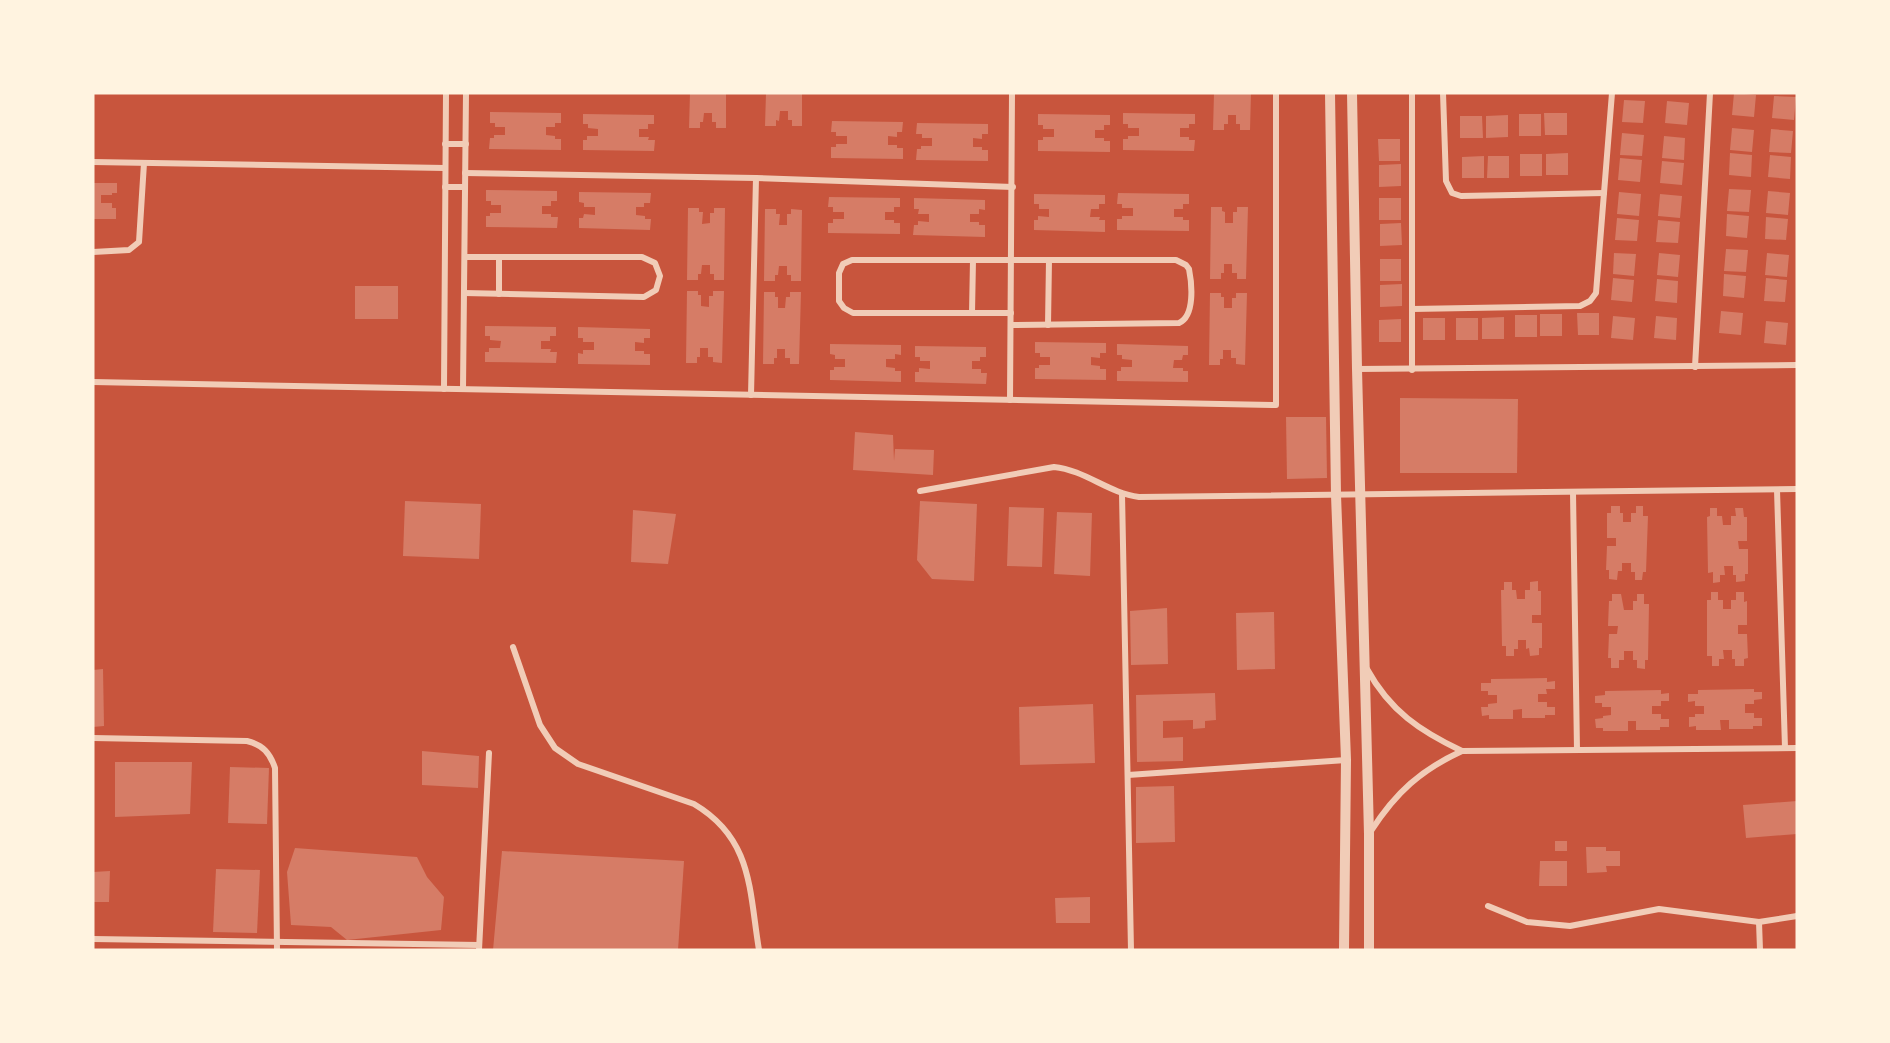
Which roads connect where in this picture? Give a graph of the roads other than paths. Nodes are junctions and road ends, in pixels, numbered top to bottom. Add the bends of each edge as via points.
1 (446, 93) edge
2 (466, 93) edge
3 (1012, 93) edge
4 (1276, 93) edge
5 (1330, 93) edge
6 (1353, 93) edge
7 (1412, 93) edge
8 (1443, 93) edge
9 (1612, 93) edge
10 (1710, 93) edge
11 (445, 144) junction
12 (466, 144) junction
13 (93, 162) edge
14 (144, 163) junction
15 (445, 168) junction
16 (465, 173) junction
17 (756, 178) junction
18 (445, 187) junction
19 (465, 187) junction
20 (1013, 187) junction
21 (1604, 193) junction
22 (93, 252) edge
23 (465, 257) junction
24 (499, 257) junction
25 (973, 260) junction
26 (1049, 260) junction
27 (1012, 261) junction
28 (464, 293) junction
29 (499, 294) junction
30 (1412, 309) junction
31 (972, 313) junction
32 (1011, 313) junction
33 (1011, 325) junction
34 (1048, 325) junction
35 (1797, 365) edge
36 (1695, 367) junction
37 (1357, 369) junction
38 (1412, 370) junction
39 (93, 382) edge
40 (444, 389) junction
41 (463, 389) junction
42 (751, 395) junction
43 (1010, 400) junction
44 (1797, 489) edge
45 (1777, 490) junction
46 (920, 491) dead end
47 (1573, 493) junction
48 (1122, 494) junction
49 (1336, 495) junction
50 (1360, 495) junction
51 (513, 647) dead end
52 (1365, 665) junction
53 (93, 738) edge
54 (1785, 748) junction
55 (1797, 748) edge
56 (1577, 750) junction
57 (1462, 751) junction
58 (489, 753) dead end
59 (1346, 760) junction
60 (1128, 775) junction
61 (1369, 834) junction
62 (1488, 906) dead end
63 (1797, 916) edge
64 (1759, 922) junction
65 (93, 939) edge
66 (277, 942) junction
67 (479, 948) edge
68 (278, 950) edge
69 (759, 950) edge
70 (1131, 950) edge
71 (1344, 950) edge
72 (1369, 950) edge
73 (1760, 950) edge

1 - 11 street
2 - 12 street
3 - 20 street
4 - 43 street via 1276,405
5 - 49 street
6 - 37 street
7 - 30 street
8 - 21 street via 1446,181 1452,193
9 - 21 street
10 - 36 street
11 - 12 street
11 - 15 street
12 - 16 street
13 - 14 street
14 - 15 street
14 - 22 street via 139,242 129,250
15 - 18 street
16 - 17 street
16 - 19 street
17 - 20 street
17 - 42 street
18 - 19 street
18 - 40 street
19 - 23 street
20 - 27 street
21 - 30 street via 1596,293 1590,301 1580,306
23 - 24 street
23 - 28 street
24 - 29 street
24 - 29 street via 642,257 655,263 660,276 656,290 644,297
25 - 27 street
25 - 31 street
25 - 31 street via 852,260 843,264 839,273 839,301 853,313
26 - 27 street
26 - 34 street
26 - 34 street via 1182,262 1190,274 1190,312 1184,321 1174,324
27 - 32 street
28 - 29 street
28 - 41 street
30 - 38 street
31 - 32 street
32 - 33 street
33 - 34 street
33 - 43 street
35 - 36 street
36 - 38 street
37 - 38 street
37 - 50 street
39 - 40 street
40 - 41 street
41 - 42 street
42 - 43 street
44 - 45 street
45 - 47 street
45 - 54 street
46 - 48 street via 1054,467 1083,474
47 - 50 street
47 - 56 street
48 - 49 street
48 - 60 street
49 - 50 street
49 - 59 street
50 - 52 street
51 - 69 street via 540,724 555,748 579,764 694,804 709,813 733,838 746,870
52 - 57 street via 1378,689 1401,714 1433,737
52 - 61 street
53 - 66 street via 247,741 266,750 275,768
54 - 55 street
54 - 56 street
56 - 57 street
57 - 61 street via 1434,764 1408,784
58 - 67 street
59 - 60 street
59 - 71 street
60 - 70 street
61 - 72 street
62 - 64 street via 1527,921 1570,926 1659,909
63 - 64 street
64 - 73 street
65 - 66 street
66 - 67 street
66 - 68 street

